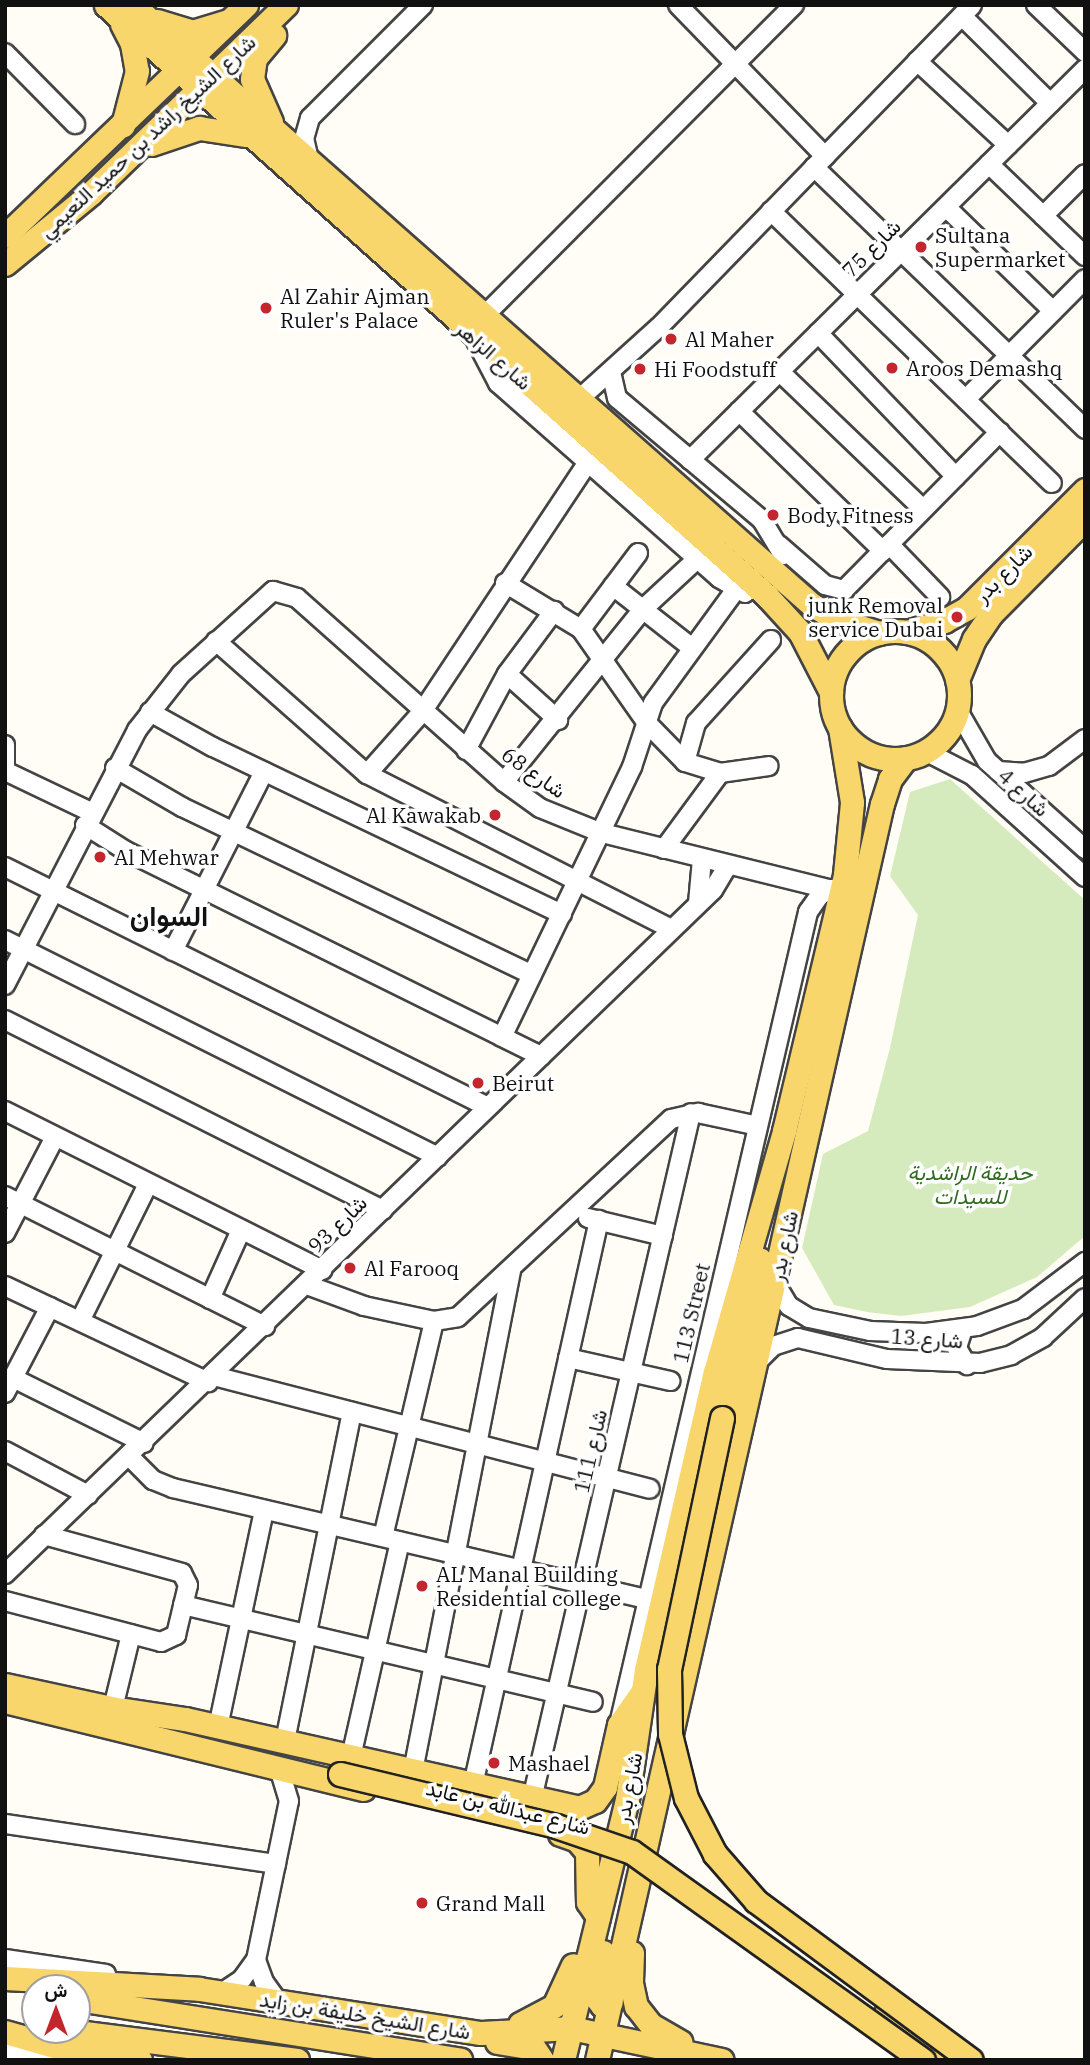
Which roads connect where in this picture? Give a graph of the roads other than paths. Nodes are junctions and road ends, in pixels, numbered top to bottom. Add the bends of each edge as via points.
1 (286, 5) edge
2 (302, 5) edge
3 (423, 5) edge
4 (678, 5) edge
5 (794, 5) edge
6 (1036, 5) edge
7 (124, 9) edge
8 (967, 11) edge
9 (240, 12) edge
10 (5, 52) edge
11 (1085, 52) edge
12 (917, 61) junction
13 (734, 63) junction
14 (186, 65) junction
15 (1085, 69) edge
16 (206, 84) junction
17 (1050, 103) junction
18 (75, 124) dead end
19 (120, 130) junction
20 (248, 136) junction
21 (282, 139) junction
22 (1008, 145) junction
23 (132, 153) junction
24 (819, 161) junction
25 (310, 164) junction
26 (989, 164) junction
27 (1085, 174) edge
28 (946, 206) junction
29 (771, 211) junction
30 (1043, 216) junction
31 (5, 236) edge
32 (901, 251) junction
33 (1085, 257) edge
34 (5, 264) edge
35 (1085, 279) edge
36 (410, 281) junction
37 (441, 281) junction
38 (857, 294) junction
39 (1053, 311) junction
40 (478, 327) junction
41 (818, 333) junction
42 (1009, 356) junction
43 (779, 371) junction
44 (609, 374) junction
45 (966, 400) junction
46 (582, 405) junction
47 (739, 411) junction
48 (1085, 429) edge
49 (1000, 432) junction
50 (690, 460) junction
51 (589, 461) junction
52 (623, 468) junction
53 (657, 471) junction
54 (956, 477) junction
55 (1052, 483) dead end
56 (1085, 490) edge
57 (923, 509) junction
58 (1085, 519) edge
59 (779, 545) junction
60 (886, 548) junction
61 (638, 554) dead end
62 (697, 559) junction
63 (505, 583) junction
64 (613, 586) junction
65 (793, 588) junction
66 (736, 589) junction
67 (767, 596) junction
68 (940, 597) dead end
69 (643, 609) junction
70 (554, 611) junction
71 (581, 629) junction
72 (906, 632) junction
73 (879, 633) junction
74 (771, 639) dead end
75 (216, 640) junction
76 (692, 648) junction
77 (603, 654) junction
78 (507, 674) junction
79 (957, 680) junction
80 (831, 692) junction
81 (957, 709) junction
82 (150, 712) junction
83 (422, 712) junction
84 (558, 720) junction
85 (646, 722) junction
86 (840, 728) junction
87 (1085, 738) edge
88 (5, 745) edge
89 (466, 750) junction
90 (916, 754) junction
91 (685, 762) junction
92 (5, 765) edge
93 (769, 765) dead end
94 (115, 768) junction
95 (5, 771) edge
96 (998, 771) junction
97 (264, 772) junction
98 (720, 773) junction
99 (367, 774) junction
100 (504, 782) junction
101 (88, 818) junction
102 (234, 831) junction
103 (602, 833) junction
104 (664, 849) junction
105 (1085, 849) edge
106 (702, 859) junction
107 (728, 865) junction
108 (5, 867) edge
109 (1085, 877) edge
110 (785, 879) junction
111 (578, 881) junction
112 (53, 889) junction
113 (204, 889) junction
114 (836, 890) junction
115 (698, 903) junction
116 (808, 912) junction
117 (562, 914) junction
118 (671, 929) junction
119 (5, 940) edge
120 (25, 948) junction
121 (173, 951) junction
122 (532, 975) junction
123 (5, 985) edge
124 (5, 1020) edge
125 (502, 1037) junction
126 (541, 1056) junction
127 (488, 1107) junction
128 (5, 1111) edge
129 (691, 1113) junction
130 (758, 1126) junction
131 (55, 1137) junction
132 (779, 1149) junction
133 (438, 1157) junction
134 (148, 1184) junction
135 (13, 1200) edge
136 (383, 1210) junction
137 (571, 1214) junction
138 (599, 1220) junction
139 (241, 1230) junction
140 (5, 1233) edge
141 (663, 1236) junction
142 (115, 1251) junction
143 (1085, 1262) edge
144 (322, 1270) junction
145 (511, 1271) junction
146 (775, 1283) junction
147 (307, 1285) junction
148 (5, 1286) edge
149 (1085, 1298) edge
150 (210, 1299) junction
151 (50, 1307) junction
152 (1023, 1309) junction
153 (80, 1321) junction
154 (434, 1321) junction
155 (265, 1326) junction
156 (963, 1329) junction
157 (1043, 1337) junction
158 (568, 1357) junction
159 (757, 1363) junction
160 (967, 1365) junction
161 (632, 1372) junction
162 (211, 1379) junction
163 (670, 1381) dead end
164 (9, 1386) edge
165 (352, 1412) junction
166 (409, 1427) junction
167 (144, 1443) junction
168 (479, 1445) junction
169 (5, 1451) edge
170 (130, 1457) junction
171 (545, 1462) junction
172 (608, 1478) junction
173 (650, 1489) dead end
174 (88, 1495) junction
175 (264, 1510) junction
176 (329, 1524) junction
177 (44, 1535) junction
178 (391, 1539) junction
179 (459, 1555) junction
180 (521, 1570) junction
181 (5, 1574) edge
182 (583, 1584) junction
183 (648, 1599) junction
184 (5, 1601) edge
185 (183, 1605) junction
186 (241, 1618) junction
187 (131, 1634) junction
188 (307, 1634) junction
189 (375, 1650) junction
190 (436, 1665) junction
191 (497, 1679) junction
192 (5, 1685) edge
193 (642, 1692) junction
194 (557, 1694) junction
195 (5, 1701) edge
196 (593, 1702) dead end
197 (119, 1715) junction
198 (218, 1727) junction
199 (617, 1732) junction
200 (285, 1741) junction
201 (338, 1768) junction
202 (279, 1769) junction
203 (413, 1771) junction
204 (473, 1785) junction
205 (532, 1799) junction
206 (627, 1800) junction
207 (289, 1801) junction
208 (570, 1808) junction
209 (5, 1824) edge
210 (570, 1837) junction
211 (276, 1864) junction
212 (609, 1869) junction
213 (634, 1902) junction
214 (596, 1925) junction
215 (5, 1959) edge
216 (256, 1960) junction
217 (5, 1978) edge
218 (164, 1987) junction
219 (223, 1992) junction
220 (91, 2001) edge
221 (278, 2001) junction
222 (611, 2002) junction
223 (473, 2027) junction
224 (570, 2028) junction
225 (5, 2032) edge
226 (91, 2034) edge
227 (604, 2034) junction
228 (5, 2053) edge
229 (50, 2060) edge
230 (140, 2060) edge
231 (297, 2060) edge
232 (460, 2060) edge
233 (541, 2060) edge
234 (563, 2060) edge
235 (597, 2060) edge
236 (722, 2060) edge
237 (923, 2060) edge
238 (958, 2060) edge
239 (971, 2060) edge

1 - 16 main road, شارع الشيخ راشد بن حميد النعيمي
2 - 21 main road via 262,47 253,70 256,95
3 - 25 street via 310,118 304,139
4 - 13 street
5 - 13 street
6 - 11 street
7 - 9 main road via 183,31 203,30
7 - 14 main road, شارع الزاهر
7 - 19 main road via 137,71
8 - 12 street
8 - 17 street
9 - 14 main road, شارع الشيخ راشد بن حميد النعيمي
10 - 18 street
12 - 22 street
12 - 24 street
13 - 24 street
13 - 40 street
14 - 16 main road, شارع الزاهر
14 - 19 main road, شارع الشيخ راشد بن حميد النعيمي
15 - 17 street, شارع 75
16 - 20 main road, شارع الزاهر
16 - 21 main road, شارع الزاهر
16 - 23 main road, شارع الشيخ راشد بن حميد النعيمي
17 - 22 street, شارع 75
19 - 31 main road, شارع الشيخ راشد بن حميد النعيمي
20 - 23 main road via 214,128 186,130
20 - 36 main road, شارع الزاهر
21 - 25 main road, شارع الزاهر
22 - 26 street, شارع 75
23 - 34 main road, شارع الشيخ راشد بن حميد النعيمي
24 - 29 street
24 - 32 street
25 - 37 main road, شارع الزاهر
26 - 28 street, شارع 75
26 - 30 street
27 - 30 street
28 - 32 street, شارع 75
28 - 39 street
29 - 38 street
29 - 44 street
30 - 33 street
32 - 38 street, شارع 75
32 - 42 street
35 - 39 street
36 - 37 main road via 422,272
36 - 40 main road, شارع الزاهر
37 - 40 main road, شارع الزاهر
38 - 41 street, شارع 75
38 - 45 street
39 - 42 street
40 - 46 main road, شارع الزاهر
40 - 51 street via 498,383
40 - 52 main road, شارع الزاهر
41 - 43 street, شارع 75
41 - 54 street
42 - 45 street
42 - 48 street
43 - 47 street, شارع 75
43 - 57 street
44 - 46 street
44 - 50 street via 617,398
45 - 49 street
46 - 53 main road, شارع الزاهر
47 - 50 street, شارع 75
47 - 60 street
49 - 54 street
49 - 55 street
50 - 59 street via 762,520
51 - 62 street
51 - 63 street
52 - 53 main road via 645,479
52 - 67 main road, شارع الزاهر
53 - 65 main road, شارع الزاهر
54 - 57 street
56 - 72 main road, شارع بدر via 967,608 944,621
57 - 60 street
58 - 79 main road, شارع بدر via 990,615
59 - 60 street via 825,585 844,590
59 - 65 street
60 - 68 street
61 - 64 street
62 - 66 street
62 - 69 street
63 - 70 street
63 - 83 street
64 - 69 street
64 - 71 street
65 - 73 main road, شارع الزاهر via 831,617
66 - 67 street
66 - 76 street
67 - 80 main road, شارع الزاهر via 810,647
69 - 76 street
69 - 77 street
70 - 71 street
70 - 78 street
71 - 77 street
72 - 73 main road
72 - 79 main road via 934,644
73 - 80 main road via 846,653
74 - 91 street via 696,723
75 - 82 street
75 - 83 street, شارع 68 via 265,595 281,591 297,598
75 - 99 street
76 - 85 street via 658,694
77 - 84 street
77 - 85 street
78 - 84 street
78 - 89 street
79 - 81 main road
80 - 86 main road
81 - 90 main road via 943,737
81 - 96 street, شارع 4 via 974,743
82 - 94 street
82 - 97 street
83 - 89 street, شارع 68
83 - 99 street
84 - 100 street
85 - 91 street
85 - 103 street via 638,752
86 - 90 main road via 867,752
86 - 114 main road, شارع بدر via 852,802
87 - 96 street via 1049,766 1024,773
88 - 92 street
89 - 100 street, شارع 68
90 - 109 street, شارع 4 via 972,775
90 - 146 main road, شارع بدر via 890,779 882,804
91 - 98 street
93 - 98 street
94 - 101 street
94 - 102 street
95 - 101 street
96 - 105 street, شارع 4
97 - 102 street
97 - 117 street
98 - 104 street
99 - 111 street
100 - 103 street, شارع 68 via 540,808
101 - 112 street
101 - 113 street
102 - 113 street
102 - 122 street
103 - 104 street, شارع 68
103 - 111 street
104 - 106 street, شارع 68
106 - 107 street, شارع 68
106 - 115 street
107 - 110 street, شارع 68
107 - 115 street, شارع 93 via 718,885
108 - 112 street
110 - 114 street, شارع 68
110 - 116 street via 803,896
111 - 117 street
111 - 118 street
112 - 120 street
112 - 121 street
113 - 121 street
113 - 125 street
114 - 116 street via 820,895
114 - 132 main road, شارع بدر
115 - 118 street, شارع 93
116 - 130 street, 113 Street
117 - 122 street
118 - 126 street, شارع 93
119 - 120 street
120 - 123 street
120 - 133 street via 64,973
121 - 127 street
122 - 125 street
124 - 136 street
125 - 126 street
126 - 127 street, شارع 93
127 - 133 street, شارع 93
128 - 131 street
129 - 130 street
129 - 137 street via 666,1123
129 - 141 street, شارع 111
130 - 183 street, 113 Street
131 - 134 street
131 - 135 street
132 - 193 main road, شارع بدر via 715,1372
132 - 239 main road, شارع بدر, bridge via 769,1221 669,1669 670,1734 685,1798 715,1854 757,1901
133 - 136 street, شارع 93
134 - 139 street
134 - 142 street
135 - 140 street
135 - 142 street
136 - 144 street, شارع 93
137 - 138 street
137 - 145 street
138 - 141 street
138 - 158 street
139 - 144 street
139 - 150 street
141 - 161 street, شارع 111
142 - 150 street
142 - 153 street
143 - 152 street, شارع 13
144 - 147 street, شارع 93
145 - 154 street via 466,1313
145 - 168 street
146 - 156 street, شارع 13 via 795,1311 834,1325 888,1333
146 - 159 main road, شارع بدر
147 - 154 street via 364,1307
147 - 155 street, شارع 93
148 - 151 street
149 - 157 street, شارع 13
150 - 155 street
151 - 153 street
151 - 164 street
152 - 156 street, شارع 13
152 - 157 street via 1040,1322
153 - 162 street
154 - 166 street
155 - 162 street, شارع 93
156 - 160 street via 957,1348
157 - 160 street, شارع 13 via 1011,1355
158 - 161 street
158 - 171 street
159 - 160 street, شارع 13 via 773,1346 798,1338 887,1359
159 - 213 main road, شارع بدر
161 - 163 street
161 - 172 street, شارع 111
162 - 165 street
162 - 167 street, شارع 93
164 - 167 street
165 - 166 street
165 - 176 street
166 - 168 street
166 - 178 street
167 - 170 street, شارع 93
168 - 171 street
168 - 179 street
169 - 174 street
170 - 174 street, شارع 93
170 - 175 street via 144,1474 162,1485
171 - 172 street
171 - 180 street
172 - 173 street
172 - 182 street, شارع 111
174 - 177 street, شارع 93
175 - 176 street
175 - 186 street
176 - 178 street
176 - 188 street
177 - 181 street, شارع 93
177 - 185 street via 182,1573 188,1581
178 - 179 street
178 - 189 street
179 - 180 street
179 - 190 street
180 - 182 street
180 - 191 street
182 - 183 street
182 - 194 street, شارع 111
183 - 199 street, 113 Street
184 - 187 street
185 - 186 street
185 - 187 street via 176,1635 170,1641
186 - 188 street
186 - 198 street
187 - 197 street
188 - 189 street
188 - 200 street
189 - 190 street
189 - 201 street
190 - 191 street
190 - 203 street
191 - 194 street
191 - 204 street
192 - 197 main road, شارع عبدالله بن عابد
193 - 199 main road, شارع عبدالله بن عابد
193 - 206 main road, شارع بدر
194 - 196 street
194 - 205 street, شارع 111
195 - 197 main road, شارع عبدالله بن عابد
197 - 198 main road, شارع عبدالله بن عابد
197 - 201 main road, شارع عبدالله بن عابد
197 - 202 main road, شارع عبدالله بن عابد
198 - 200 main road, شارع عبدالله بن عابد
199 - 206 main road
199 - 208 main road, شارع عبدالله بن عابد via 601,1795 587,1805
200 - 201 main road, شارع عبدالله بن عابد
201 - 202 main road, شارع عبدالله بن عابد
201 - 203 main road, شارع عبدالله بن عابد
201 - 207 street via 301,1786
201 - 210 main road, شارع عبدالله بن عابد
201 - 237 main road, شارع عبدالله بن عابد, bridge via 556,1826 632,1852
201 - 238 main road, شارع عبدالله بن عابد via 581,1825 639,1846 674,1865
202 - 207 street
203 - 204 main road, شارع عبدالله بن عابد
204 - 205 main road, شارع عبدالله بن عابد
205 - 208 main road, شارع عبدالله بن عابد
206 - 212 main road, شارع بدر
207 - 211 street
208 - 210 main road via 588,1816 593,1824 586,1836
209 - 211 street
210 - 214 main road, شارع عبدالله بن عابد via 587,1852 588,1902
211 - 216 street
212 - 214 main road, شارع بدر
212 - 222 main road via 611,1903 596,1997 602,2005
213 - 222 main road, شارع بدر
213 - 236 main road via 631,1983 640,2013 664,2034
214 - 223 main road via 554,2006 532,2021
214 - 224 main road, شارع بدر
215 - 218 street
216 - 219 street via 242,1979
216 - 221 street
217 - 218 main road, شارع الشيخ خليفة بن زايد
218 - 219 main road, شارع الشيخ خليفة بن زايد
219 - 221 main road, شارع الشيخ خليفة بن زايد
220 - 232 main road, شارع الشيخ خليفة بن زايد
221 - 223 main road, شارع الشيخ خليفة بن زايد
222 - 227 main road, شارع بدر
223 - 224 main road, شارع الشيخ خليفة بن زايد
223 - 233 main road via 493,2042 534,2048
224 - 227 main road, شارع الشيخ خليفة بن زايد
224 - 234 main road, شارع بدر
225 - 230 main road via 61,2048
226 - 231 main road
227 - 235 main road, شارع بدر
227 - 236 main road, شارع الشيخ خليفة بن زايد
228 - 229 street

